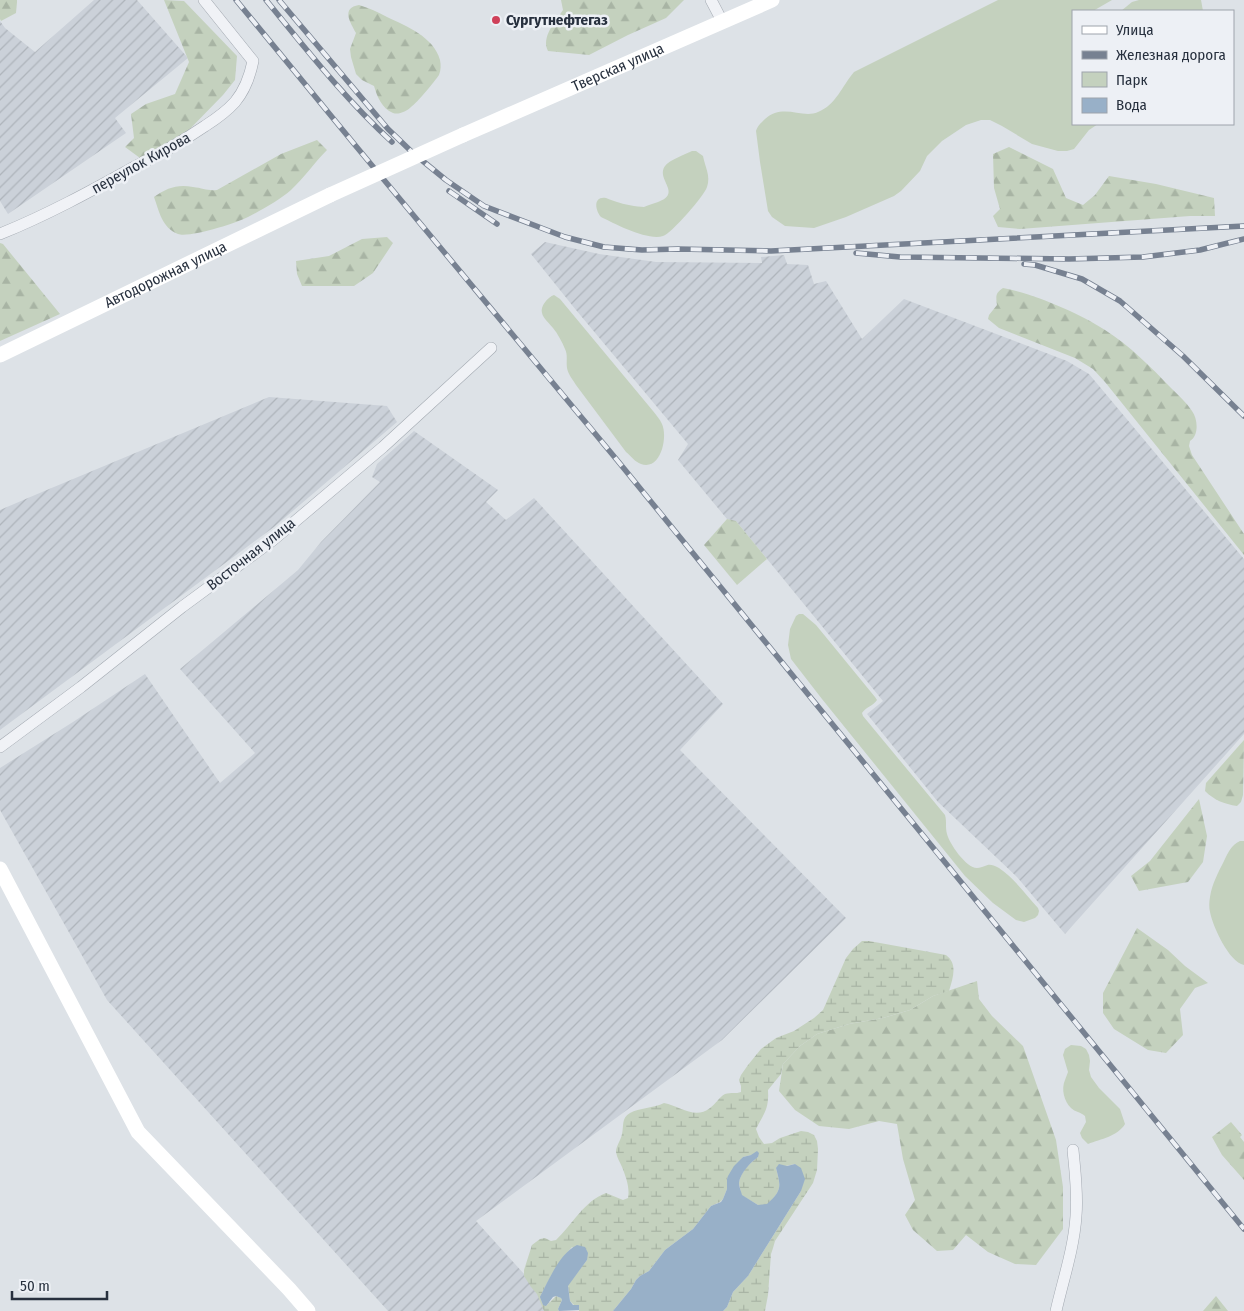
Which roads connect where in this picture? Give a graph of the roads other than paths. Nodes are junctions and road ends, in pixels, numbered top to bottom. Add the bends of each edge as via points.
1 (204, 0) edge
2 (711, 0) edge
3 (772, 0) edge
4 (722, 21) junction
5 (330, 195) joint
6 (0, 234) edge
7 (491, 348) dead end
8 (0, 354) edge
9 (0, 747) edge
10 (0, 869) edge
11 (1073, 1150) dead end
12 (308, 1311) edge
13 (1056, 1311) edge

1 - 6 street, переулок Кирова via 252,61 250,76 236,101 214,120 166,150 34,221
2 - 4 street
3 - 4 main road, Тверская улица
4 - 5 main road, Тверская улица, bridge
5 - 8 main road, Автодорожная улица
7 - 9 street, Восточная улица via 383,447 273,540
10 - 12 main road via 138,1132
11 - 13 street via 1076,1217

